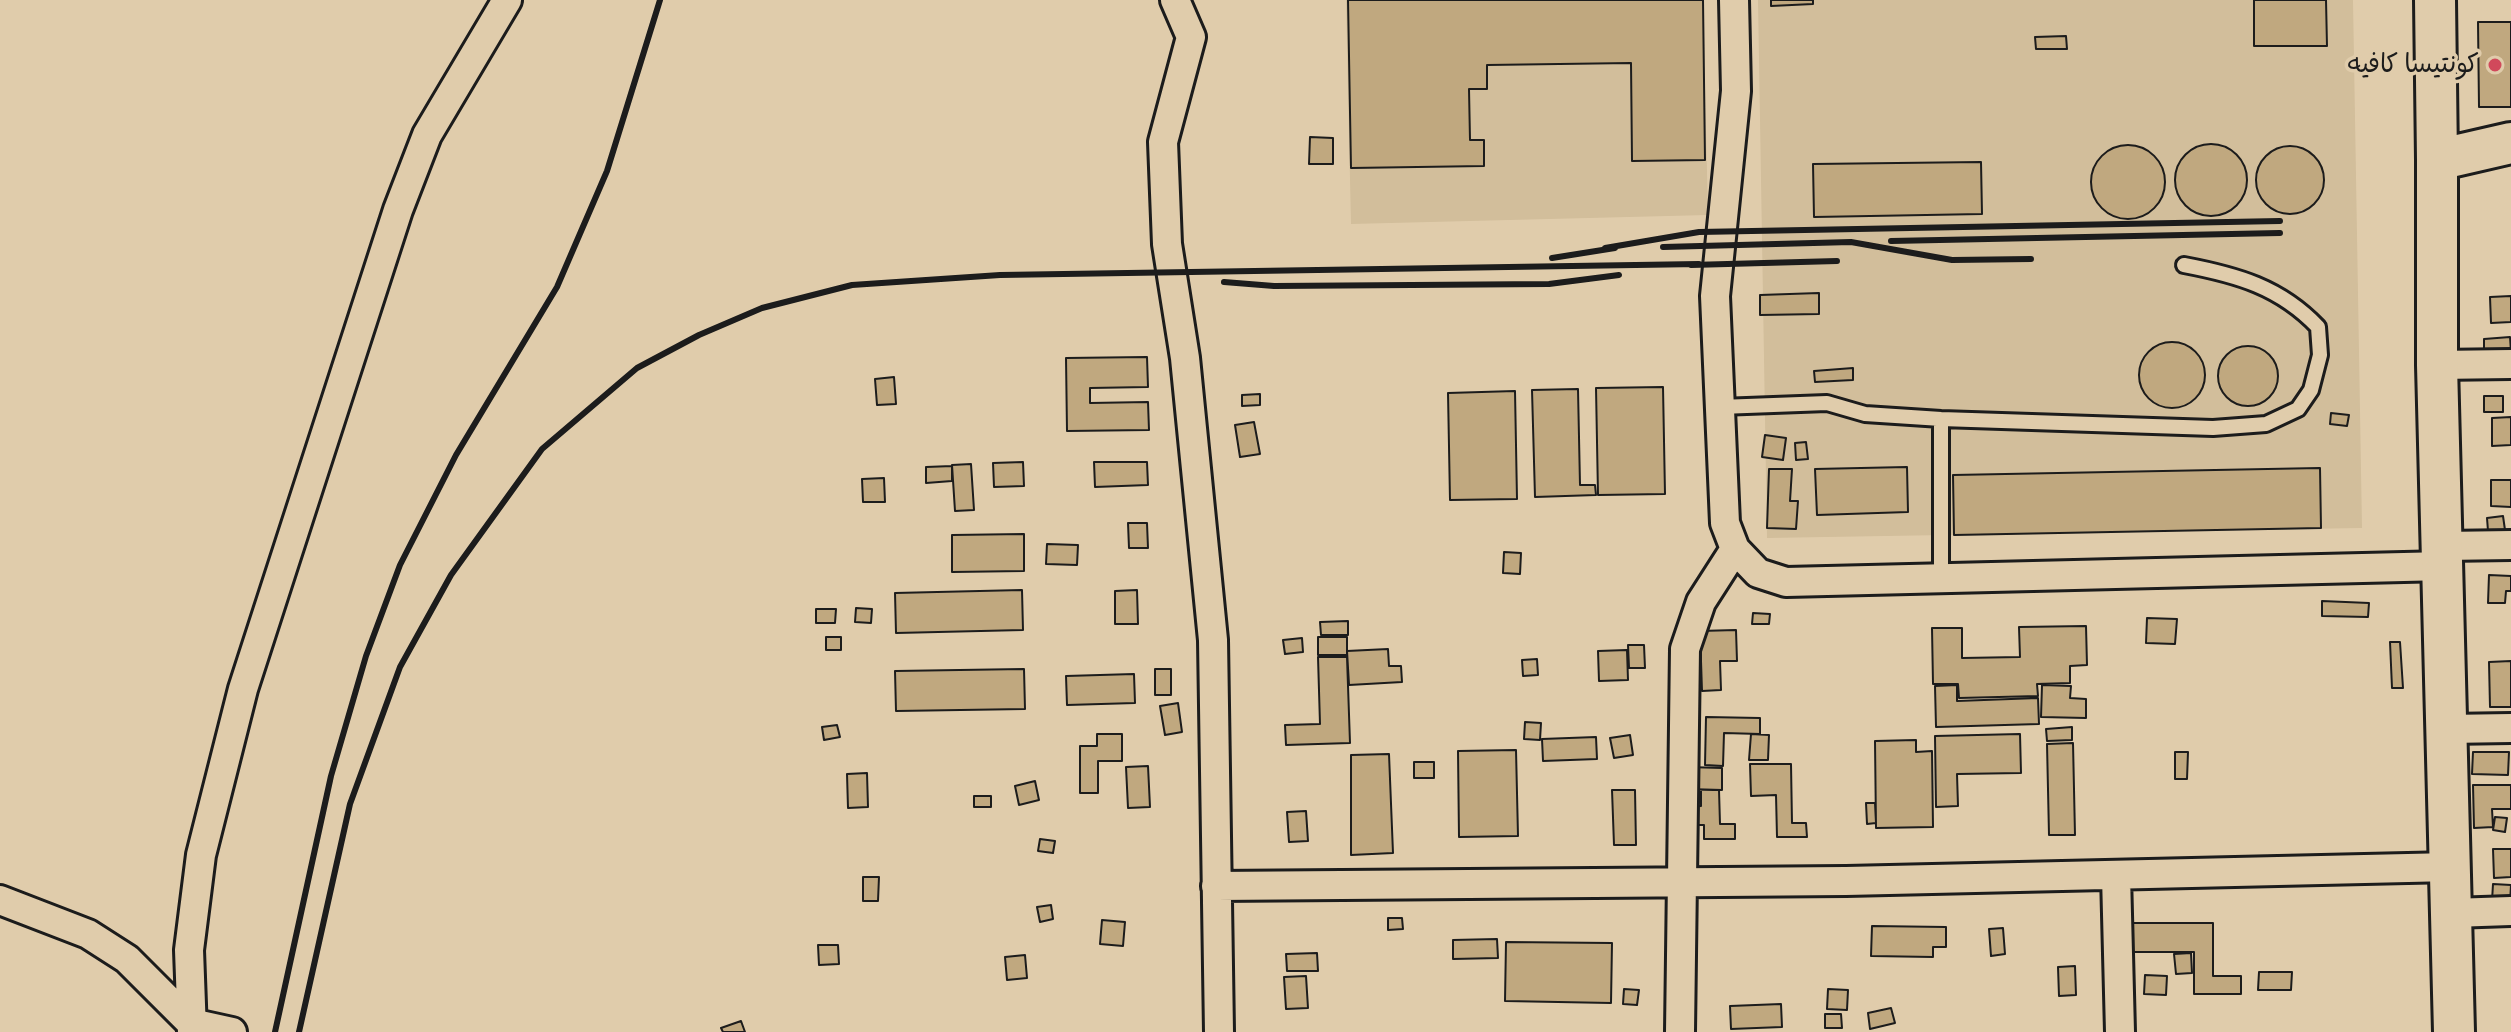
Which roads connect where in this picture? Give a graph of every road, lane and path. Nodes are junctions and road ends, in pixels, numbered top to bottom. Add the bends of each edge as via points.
1 (507, 0) edge
2 (1175, 0) edge
3 (1734, 0) edge
4 (2435, 0) edge
5 (2511, 143) edge
6 (2437, 160) junction
7 (2184, 265) dead end
8 (2511, 364) edge
9 (2437, 365) junction
10 (1720, 407) junction
11 (1941, 419) junction
12 (2511, 545) edge
13 (1735, 549) junction
14 (2444, 556) junction
15 (1941, 581) junction
16 (2511, 728) edge
17 (2447, 729) junction
18 (2451, 867) junction
19 (2116, 875) junction
20 (1681, 882) junction
21 (1216, 886) junction
22 (0, 900) edge
23 (2511, 911) edge
24 (2452, 913) junction
25 (191, 1028) edge
26 (232, 1032) edge
27 (1219, 1032) edge
28 (1680, 1032) edge
29 (2120, 1032) edge
30 (2454, 1032) edge

1 - 25 street via 427,135 243,689 193,899
2 - 21 street via 1191,37 1163,142 1167,244 1185,358 1213,640
3 - 10 street via 1736,91 1715,296
4 - 6 main road
5 - 6 main road
6 - 9 main road
7 - 11 lane via 2265,286 2298,306 2318,327 2317,374 2298,409 2266,424 2213,428
8 - 9 street
9 - 14 main road
10 - 11 lane via 1827,403 1865,414
10 - 13 street via 1725,523
11 - 15 lane
12 - 14 street
13 - 15 street via 1758,573 1786,582
13 - 20 street via 1701,602 1685,649
14 - 15 street
14 - 17 main road
16 - 17 street
17 - 18 main road
18 - 19 street
18 - 24 main road
19 - 20 street
19 - 29 street
20 - 21 street
20 - 28 street
21 - 27 street
22 - 25 street via 88,934 127,959
23 - 24 street
24 - 30 main road
25 - 26 street

